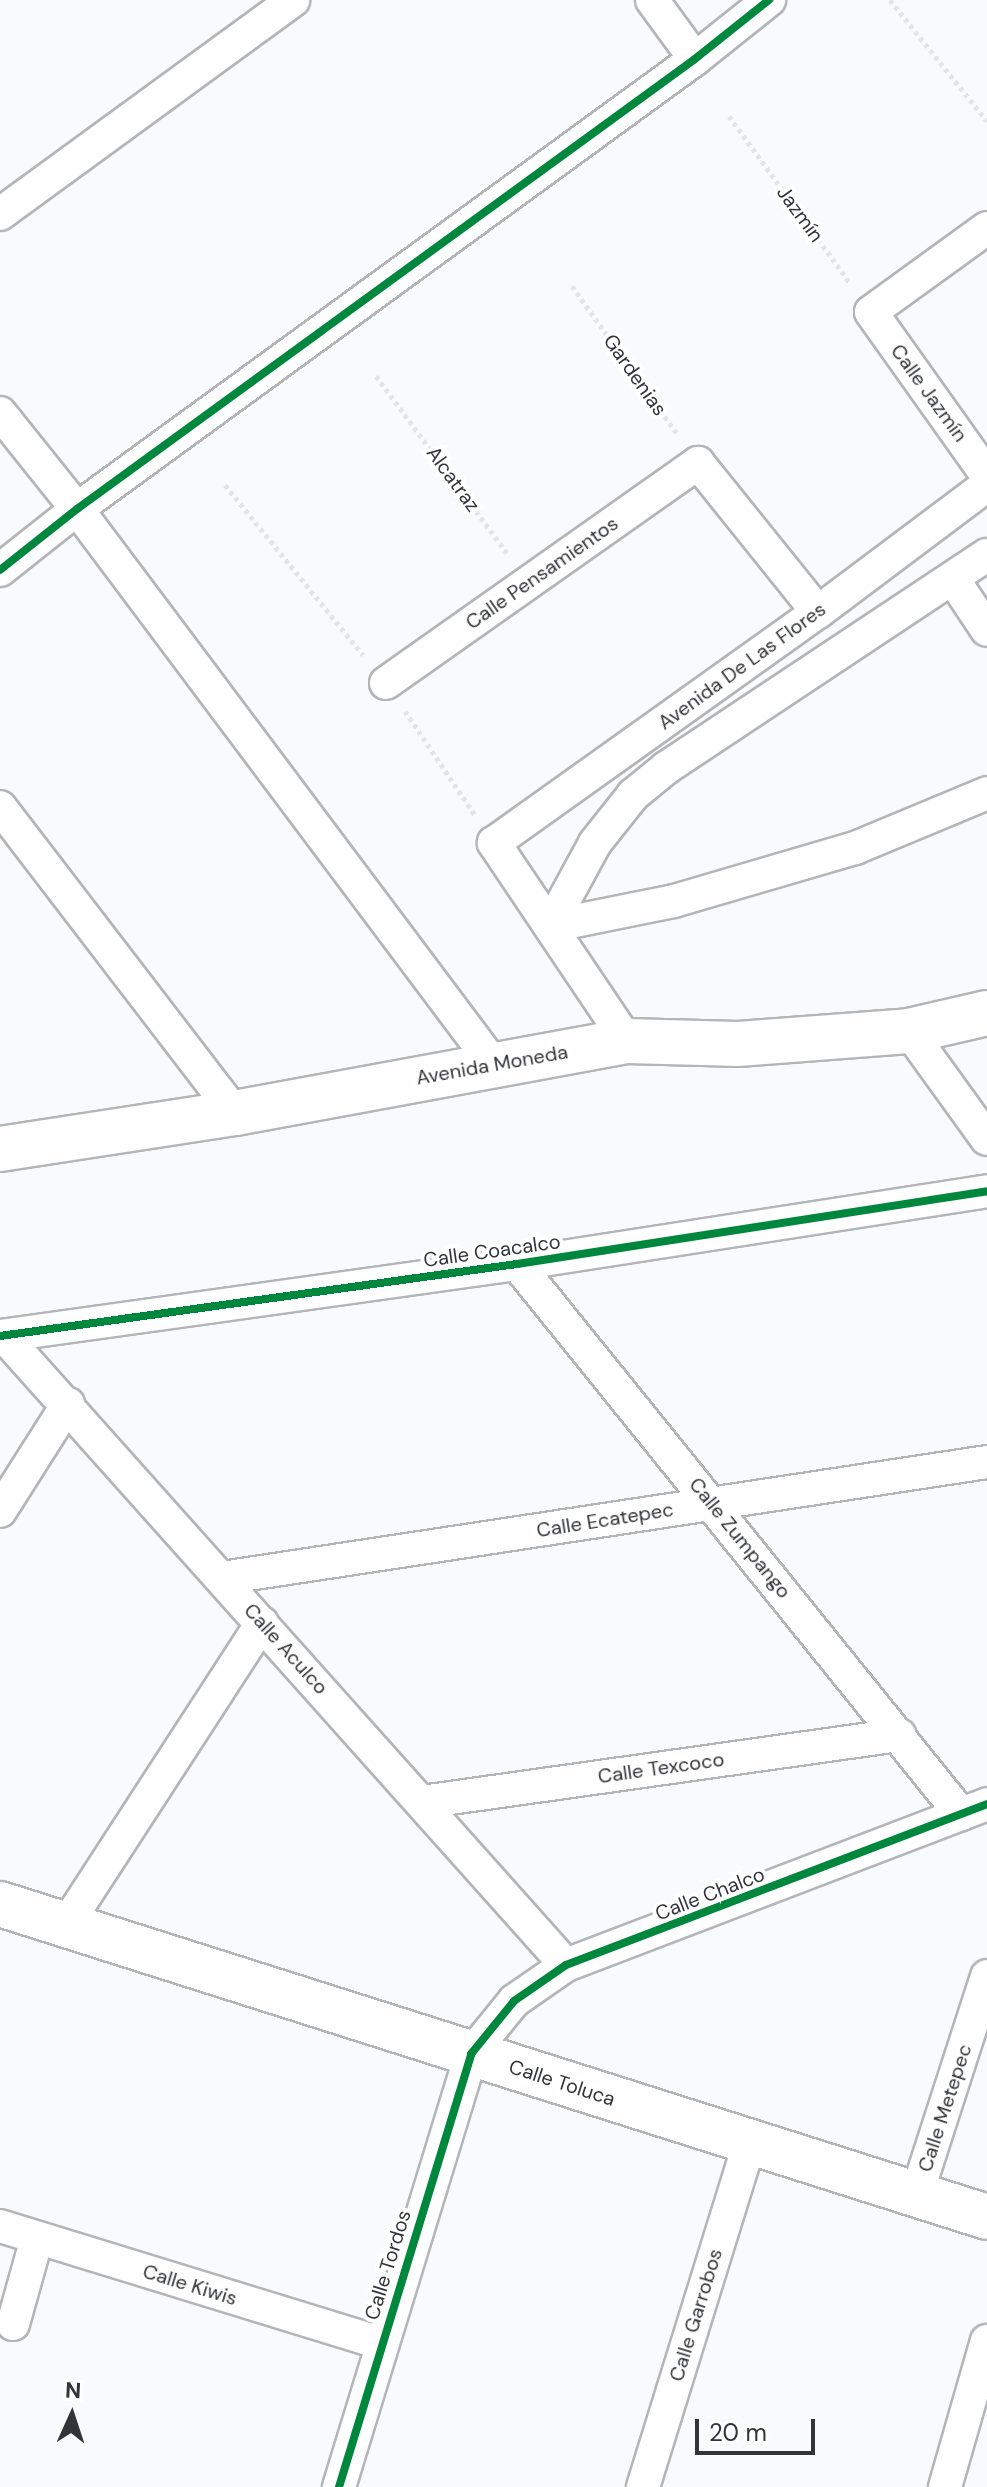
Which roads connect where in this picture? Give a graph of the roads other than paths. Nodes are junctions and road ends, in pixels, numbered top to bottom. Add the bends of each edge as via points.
1 (293, 0) edge
2 (652, 0) edge
3 (769, 0) edge
4 (695, 59) junction
5 (0, 214) edge
6 (987, 228) edge
7 (0, 413) edge
8 (987, 475) edge
9 (987, 485) edge
10 (77, 509) junction
11 (987, 555) edge
12 (881, 565) junction
13 (0, 570) edge
14 (953, 579) junction
15 (915, 604) junction
16 (818, 612) junction
17 (987, 630) edge
18 (386, 683) dead end
19 (987, 793) edge
20 (0, 807) edge
21 (550, 926) junction
22 (987, 1013) edge
23 (909, 1031) junction
24 (627, 1041) junction
25 (494, 1065) junction
26 (235, 1113) junction
27 (987, 1139) edge
28 (0, 1149) edge
29 (987, 1191) edge
30 (517, 1264) junction
31 (2, 1336) edge
32 (68, 1404) junction
33 (987, 1462) edge
34 (712, 1504) junction
35 (0, 1511) edge
36 (222, 1578) junction
37 (262, 1623) junction
38 (899, 1735) junction
39 (422, 1802) junction
40 (974, 1809) edge
41 (0, 1904) edge
42 (66, 1925) junction
43 (566, 1965) junction
44 (987, 1976) edge
45 (471, 2054) junction
46 (750, 2142) junction
47 (917, 2193) junction
48 (987, 2217) edge
49 (0, 2226) edge
50 (37, 2238) junction
51 (13, 2324) dead end
52 (987, 2341) edge
53 (381, 2343) junction
54 (339, 2487) edge
55 (643, 2487) edge
56 (945, 2487) edge

1 - 5 street
2 - 4 street
3 - 4 street
4 - 10 street
6 - 8 street, Calle Jazmín via 871,312
7 - 10 street
9 - 12 street, Avenida De Las Flores
10 - 13 street
10 - 25 street
11 - 14 street
12 - 15 street
12 - 16 street, Avenida De Las Flores
14 - 15 street
14 - 17 street
15 - 21 street via 633,795 595,843
16 - 18 street, Calle Pensamientos via 698,463
16 - 21 street, Avenida De Las Flores via 494,843
19 - 21 street via 855,848 674,901
20 - 26 street
21 - 24 street
22 - 23 main road, Avenida Moneda
23 - 24 main road, Avenida Moneda via 738,1044
23 - 27 street
24 - 25 main road, Avenida Moneda
25 - 26 main road, Avenida Moneda
26 - 28 main road, Avenida Moneda
29 - 30 street, Calle Coacalco
30 - 31 street, Calle Coacalco
30 - 34 street, Calle Zumpango
31 - 32 street, Calle Aculco
32 - 35 street
32 - 36 street, Calle Aculco
33 - 34 street, Calle Ecatepec
34 - 36 street, Calle Ecatepec
34 - 38 street, Calle Zumpango
36 - 37 street, Calle Aculco
37 - 39 street, Calle Aculco
37 - 42 street
38 - 39 street, Calle Texcoco
38 - 40 street, Calle Zumpango
39 - 43 street, Calle Aculco
40 - 43 street, Calle Chalco
41 - 42 main road, Calle Toluca
42 - 45 main road, Calle Toluca
43 - 45 street, Calle Chalco via 514,2001
44 - 47 street, Calle Metepec
45 - 46 main road, Calle Toluca
45 - 53 street, Calle Tordos
46 - 47 main road, Calle Toluca
46 - 55 street, Calle Garrobos
47 - 48 main road, Calle Toluca
49 - 50 street, Calle Kiwis
50 - 51 street
50 - 53 street, Calle Kiwis
52 - 56 street
53 - 54 street, Calle Tordos

